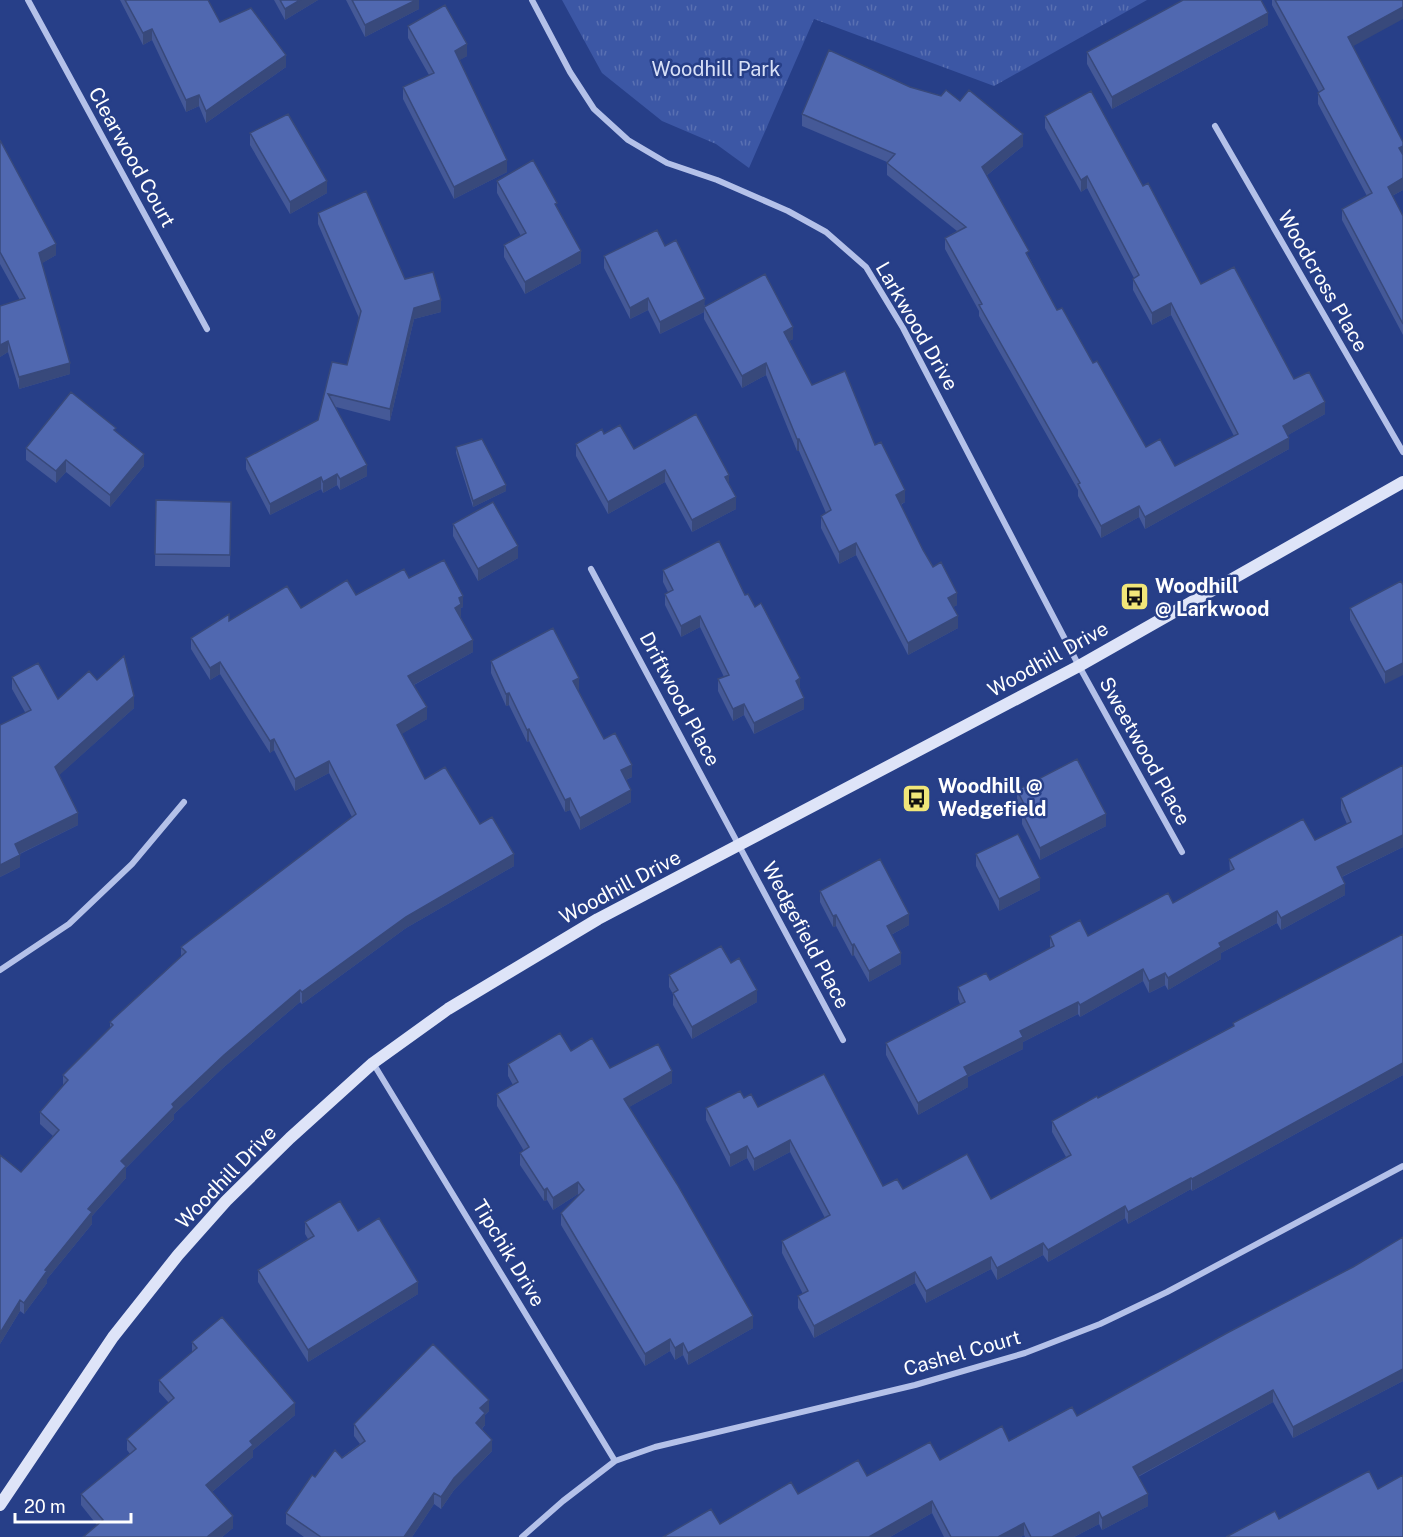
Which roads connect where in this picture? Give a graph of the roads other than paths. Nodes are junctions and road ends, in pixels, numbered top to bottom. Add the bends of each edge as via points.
1 (28, 0) edge
2 (532, 0) edge
3 (1215, 126) dead end
4 (207, 329) dead end
5 (1403, 452) edge
6 (1403, 482) edge
7 (591, 569) dead end
8 (1079, 666) junction
9 (184, 802) dead end
10 (740, 845) junction
11 (1182, 852) dead end
12 (0, 970) edge
13 (843, 1040) dead end
14 (374, 1063) junction
15 (1403, 1166) edge
16 (615, 1461) junction
17 (0, 1505) edge
18 (522, 1537) edge

1 - 4 street, Clearwood Court
2 - 8 street, Larkwood Drive via 594,109 628,140 667,163 788,211 826,232 866,267 903,328
3 - 5 street, Woodcross Place
6 - 8 street, Woodhill Drive
7 - 10 street, Driftwood Place
8 - 10 street, Woodhill Drive
8 - 11 street, Sweetwood Place
9 - 12 street via 132,864 69,924
10 - 13 street, Wedgefield Place
10 - 14 street, Woodhill Drive via 598,919 448,1009
14 - 16 street, Tipchik Drive
14 - 17 street, Woodhill Drive via 290,1138 178,1255 114,1337
15 - 16 street, Cashel Court via 1167,1292 1100,1324 1036,1348 915,1385 654,1447
16 - 18 street, Cashel Court

